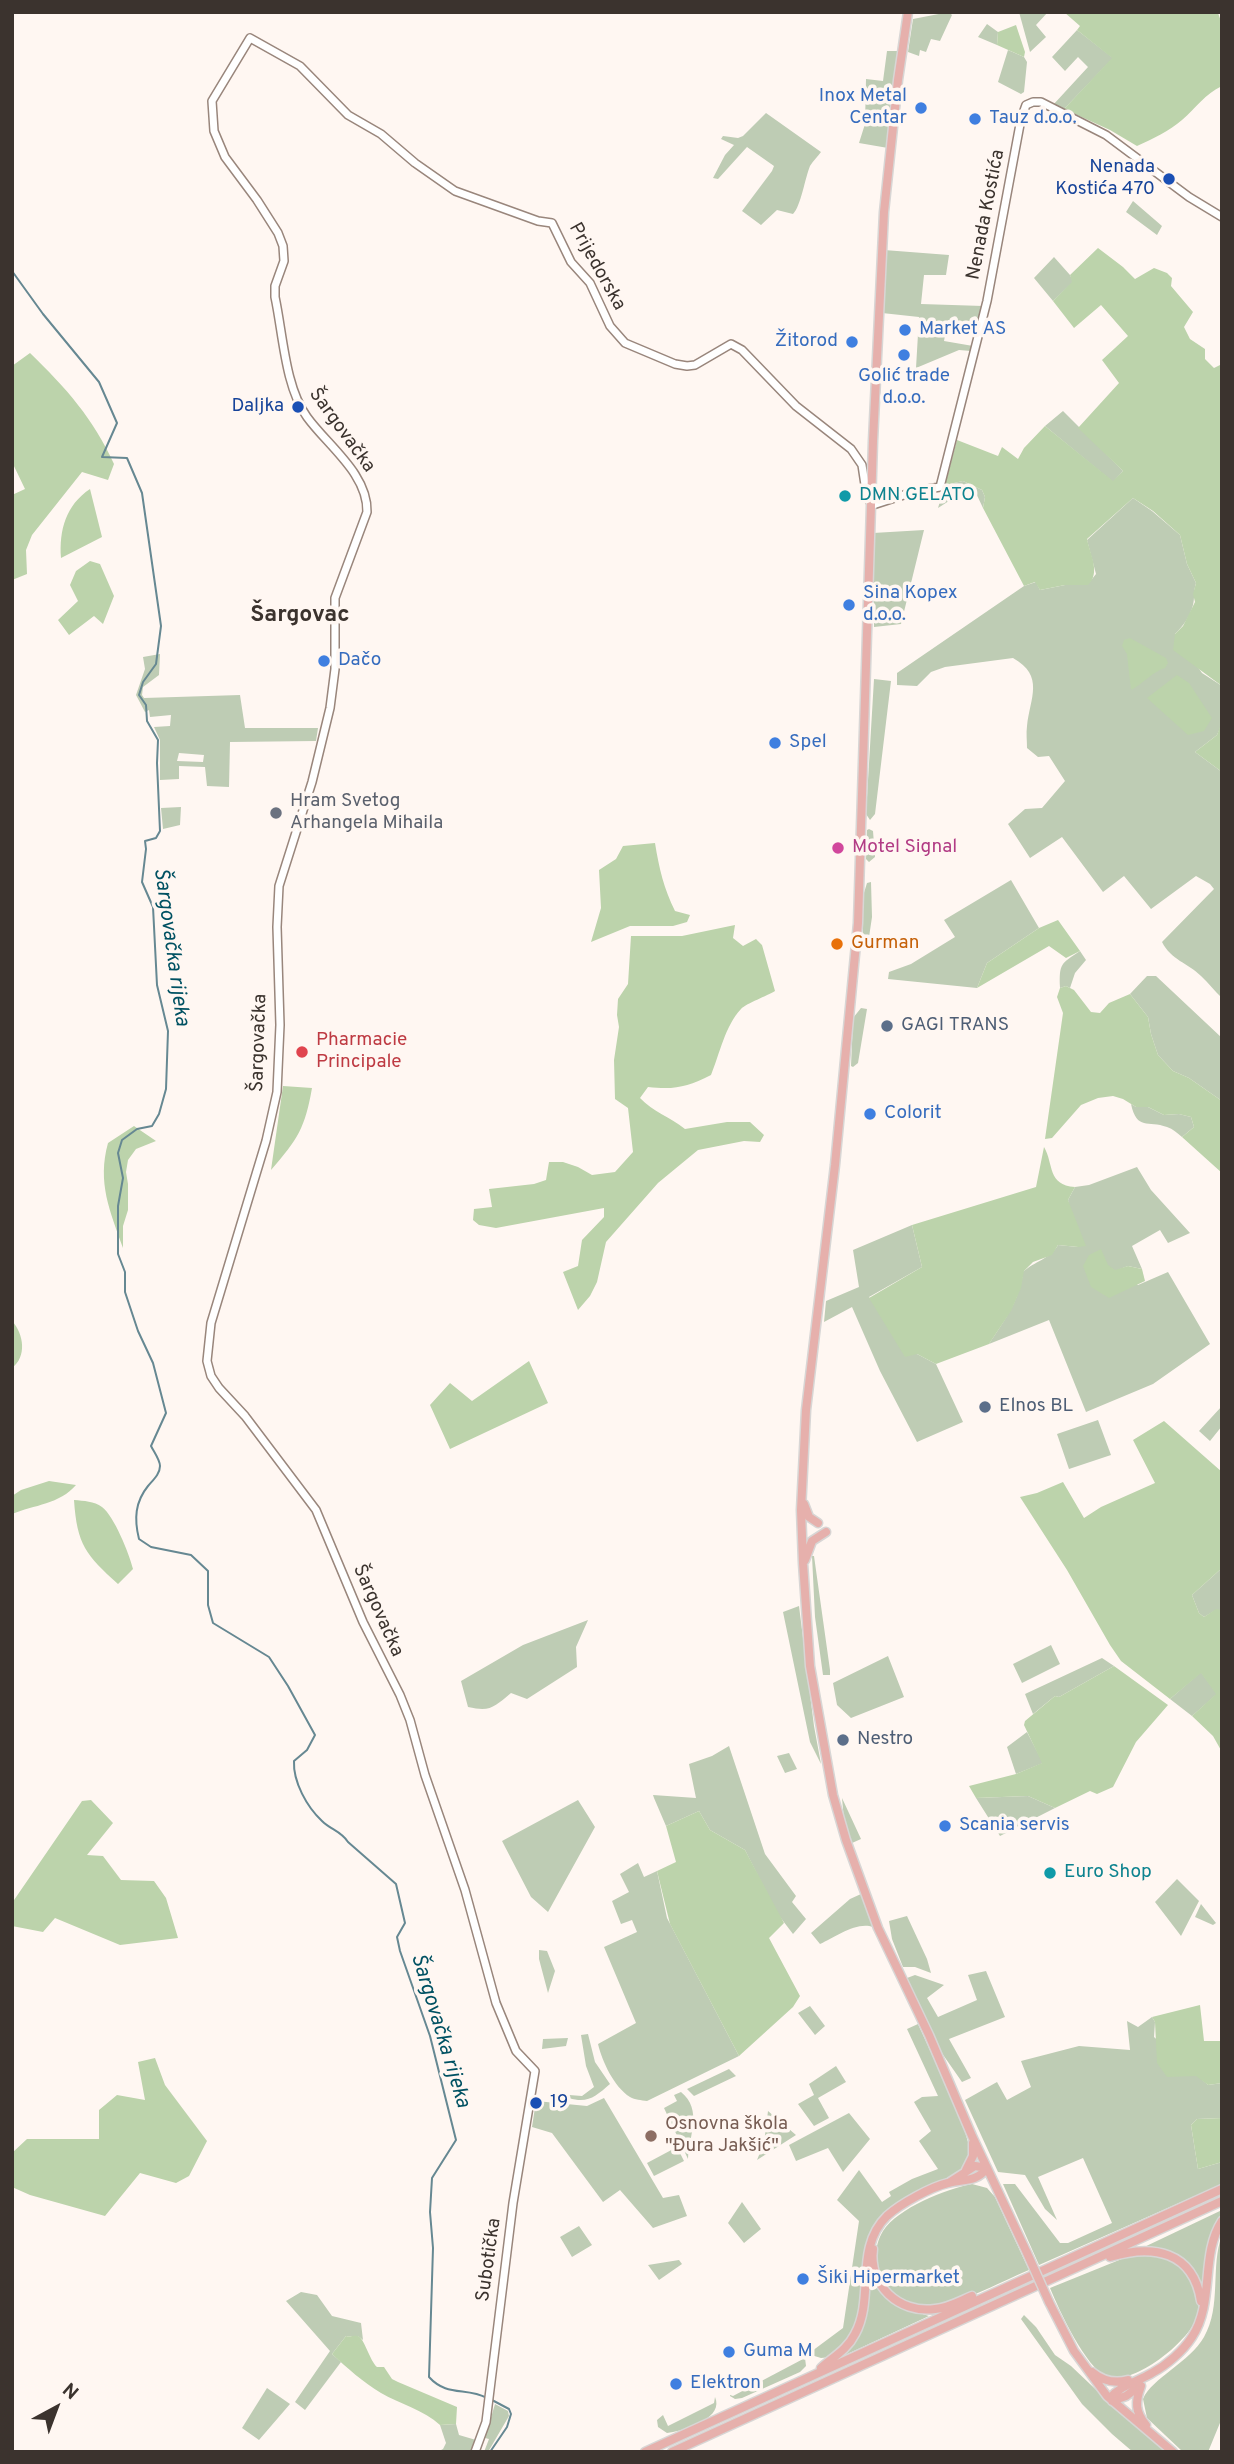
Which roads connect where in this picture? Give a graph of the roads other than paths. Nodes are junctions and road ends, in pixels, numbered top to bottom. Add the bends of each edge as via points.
1 (908, 12) edge
2 (250, 38) joint
3 (1222, 217) edge
4 (873, 505) junction
5 (803, 1491) junction
6 (818, 1523) dead end
7 (826, 1532) dead end
8 (804, 1573) junction
9 (535, 2071) joint
10 (972, 2136) junction
11 (987, 2168) junction
12 (965, 2171) junction
13 (970, 2180) junction
14 (948, 2183) junction
15 (1222, 2189) edge
16 (999, 2194) junction
17 (1222, 2200) edge
18 (1222, 2221) edge
19 (876, 2232) junction
20 (1064, 2273) junction
21 (1021, 2280) junction
22 (1202, 2308) junction
23 (1079, 2359) junction
24 (814, 2374) junction
25 (1150, 2374) junction
26 (1141, 2386) junction
27 (1111, 2399) junction
28 (1164, 2445) junction
29 (475, 2452) edge
30 (645, 2452) edge
31 (673, 2452) edge
32 (1173, 2452) edge

1 - 4 main road via 884,212
2 - 4 street, Prijedorska via 300,66 348,115 381,134 455,191 552,223 571,262 590,283 610,326 625,343 688,366 731,344 742,350 787,399 851,449 862,465 866,498
2 - 9 street, Šargovačka via 212,101 214,131 283,246 275,297 294,392 308,419 356,476 366,495 367,512 335,598 330,708 279,886 276,1092 212,1323 207,1361 219,1388 316,1510 410,1720 496,2003 516,2051
3 - 4 street, Nenada Kostića via 1107,135 1041,102 1026,105 983,317 940,487
4 - 5 main road via 858,923 808,1384
5 - 6 main road via 806,1512
5 - 8 main road
7 - 8 main road via 808,1549
8 - 10 main road via 810,1666 833,1796 878,1928
9 - 29 street, Subotička via 499,2303 491,2390
10 - 11 main road
10 - 12 main road via 973,2156
11 - 12 main road via 975,2166
11 - 13 main road
11 - 16 main road
12 - 14 main road
13 - 14 main road
13 - 16 main road via 987,2183
14 - 19 main road via 903,2204 886,2216
15 - 21 main road
16 - 23 main road, bridge
17 - 20 main road
18 - 22 main road via 1211,2250
19 - 21 main road via 872,2255 876,2278 892,2298 910,2307 943,2308
19 - 24 main road via 867,2254 858,2328 847,2346
20 - 22 main road via 1135,2250 1163,2253 1190,2270
20 - 31 main road
21 - 24 main road
22 - 25 main road via 1186,2345
23 - 25 main road via 1107,2381 1118,2383
23 - 27 main road
24 - 30 main road
25 - 26 main road
25 - 27 main road via 1125,2385
26 - 27 main road
26 - 28 main road via 1136,2408
27 - 28 main road
28 - 32 main road

